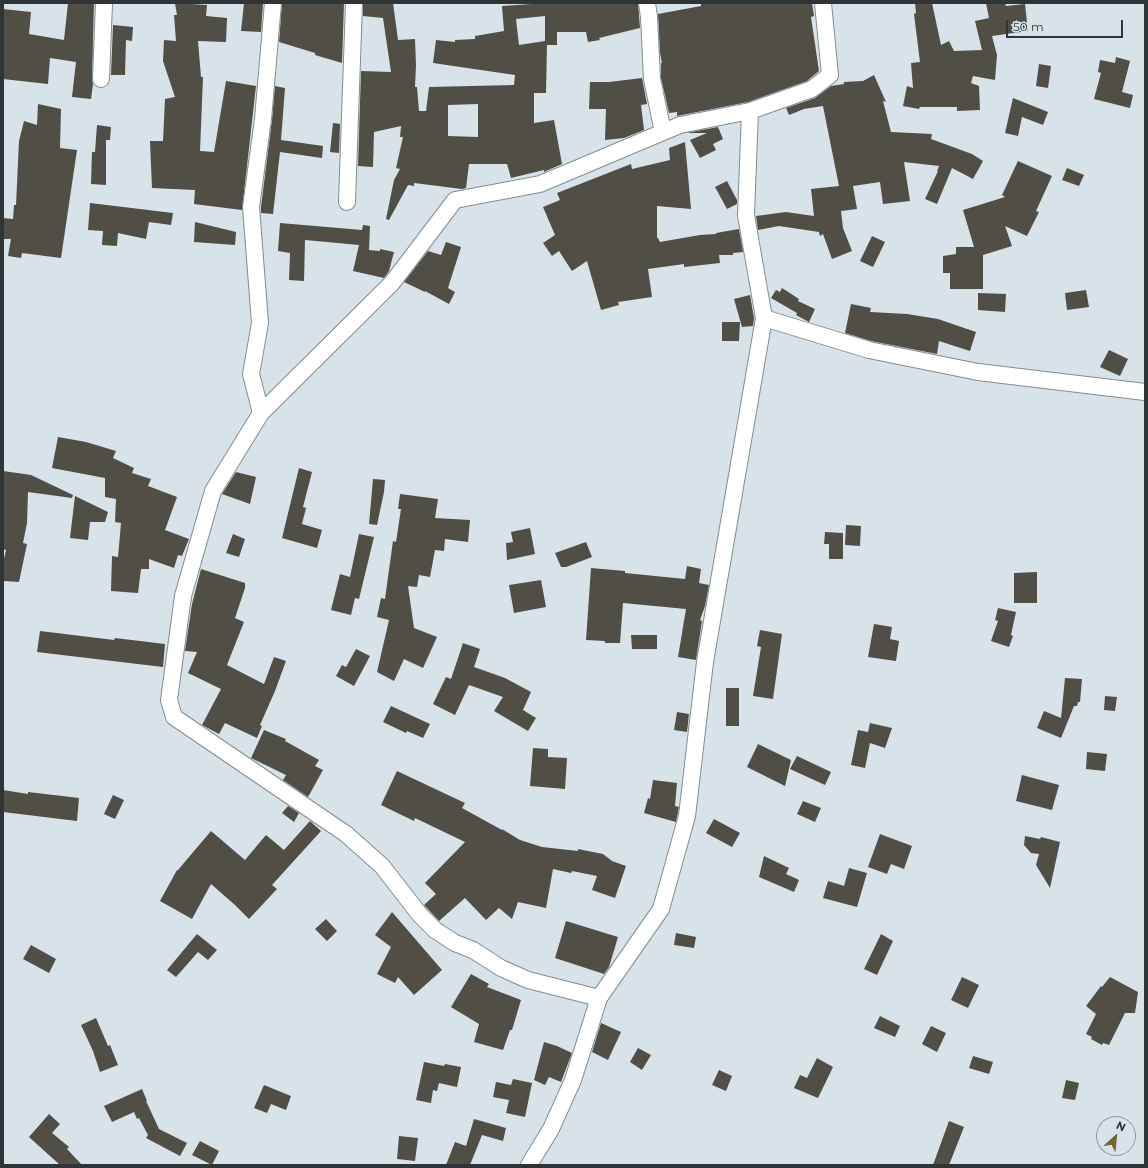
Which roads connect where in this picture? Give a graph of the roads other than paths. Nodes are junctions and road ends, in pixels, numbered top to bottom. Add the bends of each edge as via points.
1 (104, 3) edge
2 (273, 3) edge
3 (354, 3) edge
4 (647, 3) edge
5 (823, 3) edge
6 (101, 79) dead end
7 (750, 111) junction
8 (662, 132) junction
9 (347, 202) dead end
10 (764, 318) junction
11 (1145, 392) edge
12 (261, 413) junction
13 (599, 998) junction
14 (529, 1165) edge

1 - 6 street
2 - 12 street via 263,119 251,207 260,323 252,374
3 - 9 street
4 - 8 street via 652,79
5 - 7 street via 830,75 812,89
7 - 8 street via 680,125
7 - 10 street via 746,215
8 - 12 street via 540,184 454,200 392,283
10 - 11 street via 869,350 978,372
10 - 13 street via 705,662 687,816 661,909
12 - 13 street via 213,491 183,596 169,700 174,717 346,834 382,866 435,930 501,968 528,980
13 - 14 street via 573,1080 551,1130

